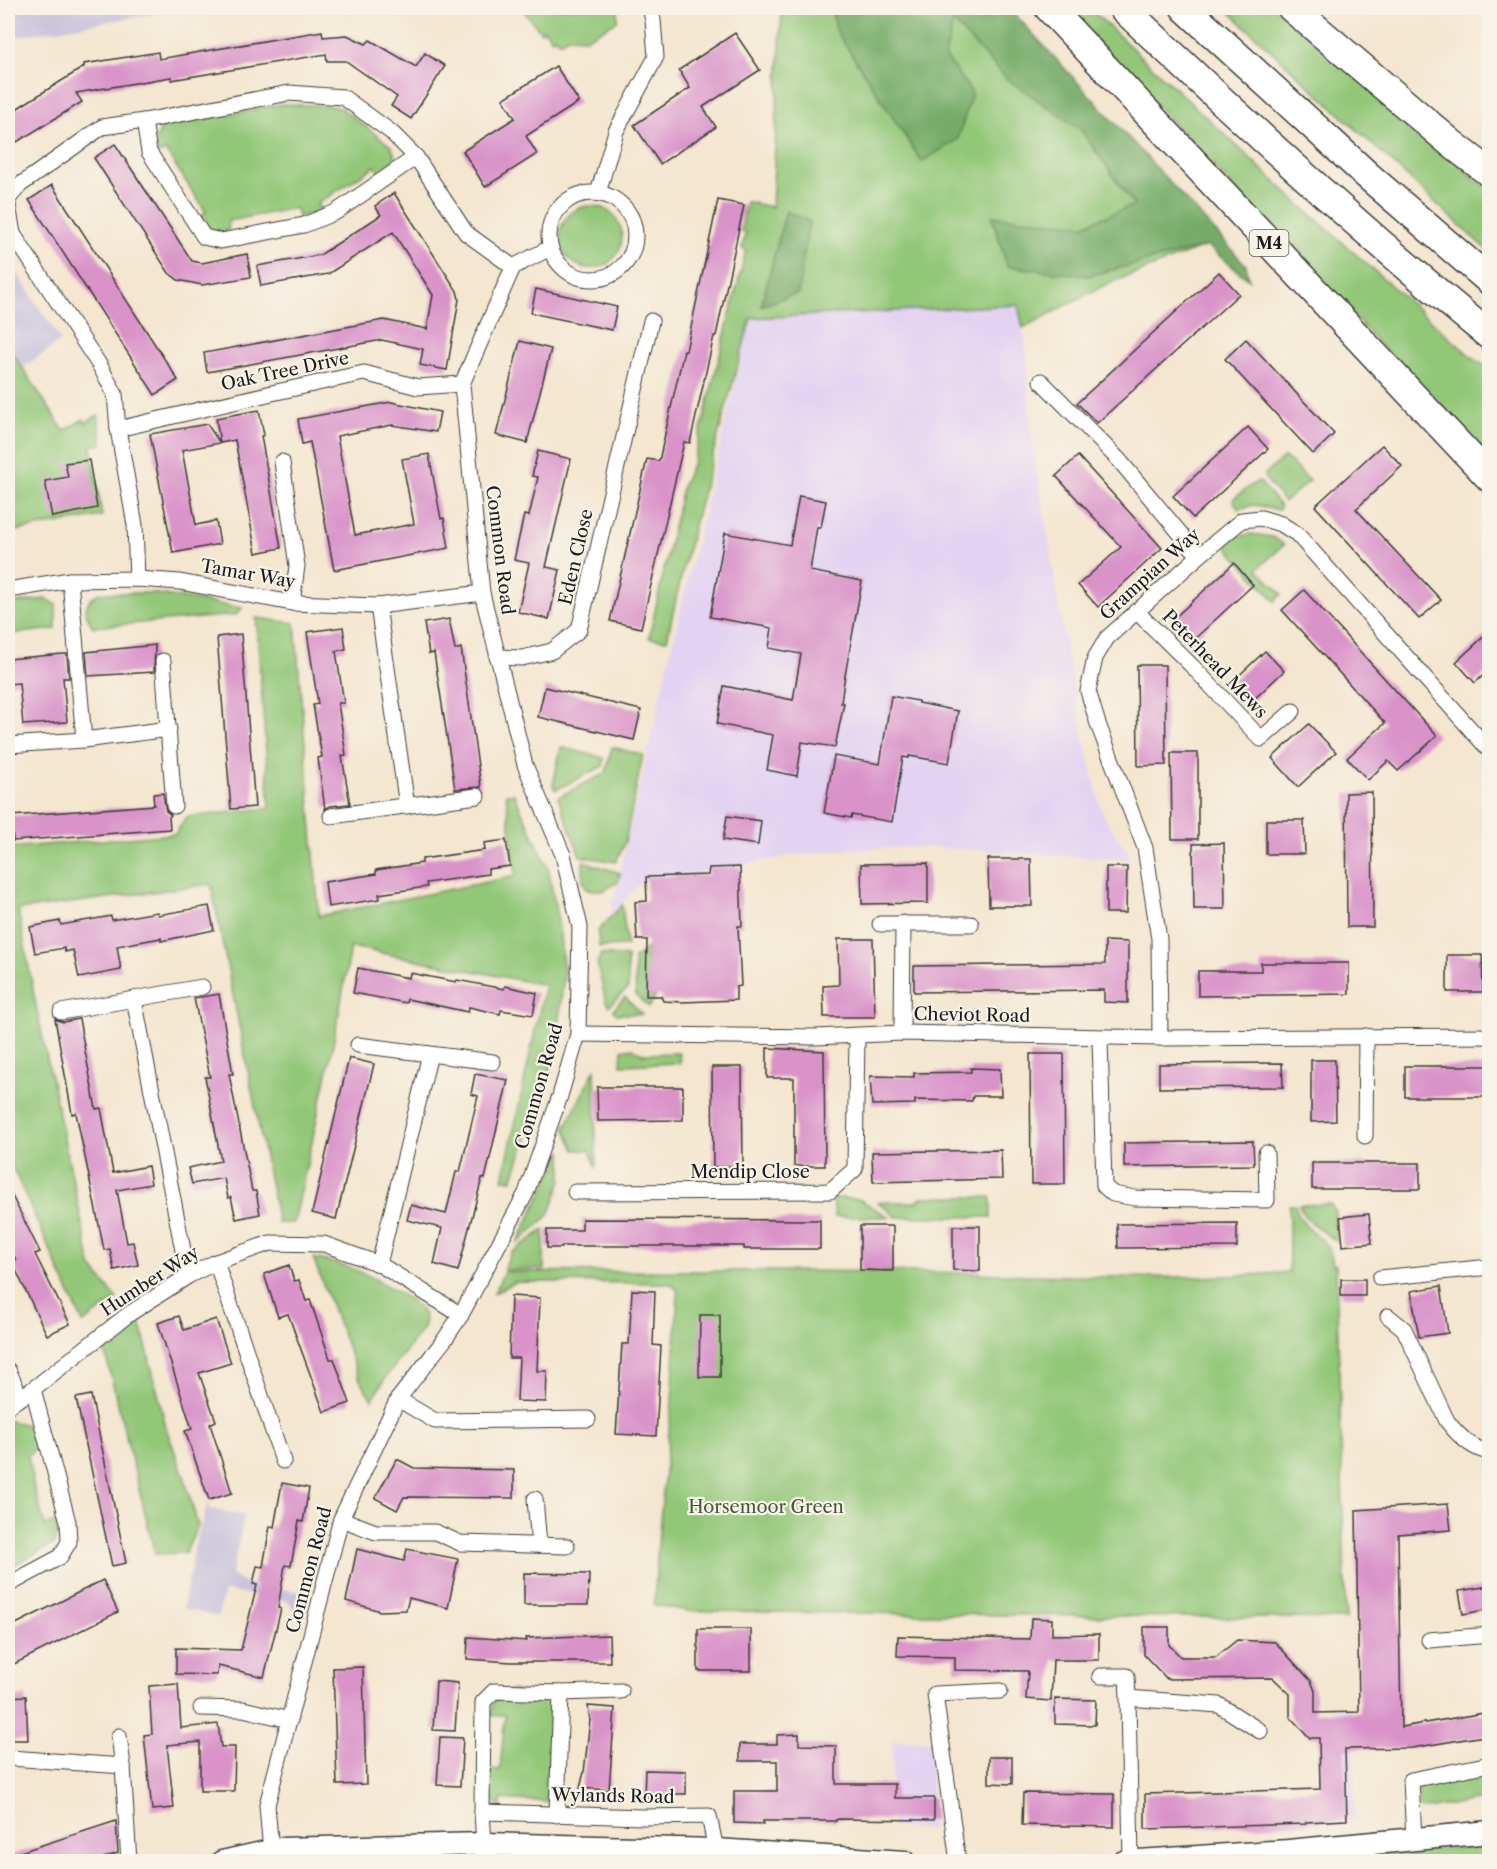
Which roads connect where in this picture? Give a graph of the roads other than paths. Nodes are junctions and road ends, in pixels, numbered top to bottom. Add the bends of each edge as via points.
1 (650, 8) edge
2 (1049, 8) edge
3 (1124, 8) edge
4 (1185, 8) edge
5 (1292, 8) edge
6 (144, 121) junction
7 (416, 158) junction
8 (1490, 172) edge
9 (598, 193) junction
10 (8, 199) edge
11 (8, 205) edge
12 (550, 248) junction
13 (513, 267) junction
14 (1490, 281) edge
15 (651, 321) dead end
16 (1490, 336) edge
17 (1041, 381) dead end
18 (462, 384) junction
19 (118, 429) junction
20 (282, 462) dead end
21 (1490, 478) edge
22 (1199, 555) junction
23 (136, 579) junction
24 (70, 580) junction
25 (8, 590) edge
26 (482, 592) junction
27 (292, 603) junction
28 (378, 606) junction
29 (1136, 611) junction
30 (497, 657) junction
31 (163, 661) dead end
32 (1293, 711) dead end
33 (169, 729) junction
34 (84, 740) junction
35 (8, 746) edge
36 (1490, 751) edge
37 (477, 796) dead end
38 (174, 806) dead end
39 (407, 806) junction
40 (331, 816) dead end
41 (903, 923) junction
42 (880, 924) dead end
43 (971, 924) dead end
44 (202, 987) dead end
45 (134, 999) junction
46 (61, 1012) dead end
47 (902, 1033) junction
48 (578, 1034) junction
49 (857, 1036) junction
50 (1366, 1036) junction
51 (1490, 1036) edge
52 (1100, 1038) junction
53 (1160, 1038) junction
54 (358, 1045) dead end
55 (430, 1054) junction
56 (493, 1062) dead end
57 (1365, 1136) dead end
58 (1266, 1153) dead end
59 (575, 1192) dead end
60 (216, 1262) junction
61 (379, 1264) junction
62 (1490, 1266) edge
63 (188, 1276) junction
64 (1380, 1278) dead end
65 (461, 1315) junction
66 (1388, 1316) dead end
67 (8, 1370) edge
68 (27, 1393) junction
69 (398, 1399) junction
70 (8, 1406) edge
71 (588, 1419) dead end
72 (1490, 1452) edge
73 (283, 1461) dead end
74 (536, 1499) dead end
75 (341, 1519) junction
76 (538, 1545) junction
77 (567, 1546) dead end
78 (8, 1585) edge
79 (1490, 1635) edge
80 (1429, 1640) dead end
81 (1100, 1676) dead end
82 (621, 1690) dead end
83 (1000, 1691) dead end
84 (561, 1693) junction
85 (1128, 1698) junction
86 (201, 1708) dead end
87 (290, 1720) junction
88 (1260, 1731) dead end
89 (119, 1736) dead end
90 (10, 1758) dead end
91 (1490, 1764) edge
92 (123, 1766) junction
93 (482, 1812) junction
94 (557, 1815) junction
95 (1490, 1832) edge
96 (1414, 1839) junction
97 (484, 1845) junction
98 (716, 1850) junction
99 (270, 1852) junction
100 (1131, 1861) edge
101 (129, 1862) edge
102 (222, 1862) edge
103 (905, 1862) edge
104 (958, 1862) edge
105 (1124, 1862) edge

1 - 9 street via 656,57 616,131
2 - 21 highway, M4
3 - 16 highway via 1222,102
4 - 14 highway via 1366,175
5 - 8 highway
6 - 7 street via 289,93 343,97 391,132
6 - 7 street via 149,152 204,237 221,241 304,225 336,212
6 - 10 street via 102,127 20,185
7 - 13 street via 466,233
9 - 12 street via 570,198 559,207 551,220
9 - 12 street via 611,197 630,217 634,245 620,269 594,279 580,277 556,261
11 - 19 street via 13,234 115,394
12 - 13 street
13 - 18 street, Common Road
15 - 30 street, Eden Close via 579,630 552,651 522,658
17 - 22 street via 1119,460
18 - 19 street, Oak Tree Drive via 418,387 364,373
18 - 26 street, Common Road
19 - 23 street via 135,525
20 - 27 street via 297,566
22 - 29 street, Grampian Way
22 - 36 street, Grampian Way via 1242,520 1261,518 1297,534
23 - 24 street, Tamar Way
23 - 27 street, Tamar Way via 180,582
24 - 25 street, Tamar Way
24 - 34 street
26 - 28 street, Tamar Way
26 - 30 street, Common Road
27 - 28 street, Tamar Way
28 - 39 street
29 - 32 street, Peterhead Mews via 1261,740
29 - 53 street, Grampian Way via 1107,638 1095,658 1088,691 1145,848 1159,939
30 - 48 street, Common Road via 525,765 563,855 580,927
31 - 33 street
33 - 34 street
33 - 38 street
34 - 35 street
37 - 39 street
39 - 40 street
41 - 42 street
41 - 43 street
41 - 47 street
44 - 45 street
45 - 46 street
45 - 63 street
47 - 49 street, Cheviot Road
47 - 52 street, Cheviot Road
48 - 49 street, Cheviot Road
48 - 65 street, Common Road via 526,1193
49 - 59 street, Mendip Close via 855,1169 830,1191
50 - 51 street, Cheviot Road
50 - 53 street, Cheviot Road
50 - 57 street
52 - 53 street, Cheviot Road
52 - 58 street via 1104,1186 1113,1194 1135,1198 1267,1200
54 - 55 street
55 - 56 street
55 - 61 street
60 - 61 street, Humber Way via 270,1243 324,1244
60 - 63 street, Humber Way
60 - 73 street
61 - 65 street, Humber Way
62 - 64 street
63 - 68 street, Humber Way via 129,1314
65 - 69 street, Common Road
66 - 72 street via 1404,1329 1447,1421 1457,1434
67 - 68 street
68 - 70 street, Humber Way
68 - 78 street via 68,1522 69,1542 60,1557
69 - 71 street via 435,1421
69 - 75 street, Common Road
74 - 76 street
75 - 76 street via 376,1532 435,1532 460,1543
75 - 87 street, Common Road
76 - 77 street
79 - 80 street
81 - 85 street via 1127,1676
82 - 84 street
83 - 104 street via 935,1694
84 - 93 street via 494,1691 483,1702
84 - 94 street
85 - 88 street via 1219,1705
85 - 100 street
86 - 87 street via 243,1709
87 - 99 street, Common Road via 267,1805
89 - 92 street
90 - 92 street
91 - 96 street via 1411,1780
92 - 101 street
93 - 94 street, Wylands Road
93 - 97 street
94 - 98 street, Wylands Road via 709,1816
95 - 96 main road
96 - 100 main road
97 - 98 main road
97 - 99 main road
98 - 103 main road
99 - 102 main road
100 - 105 main road

